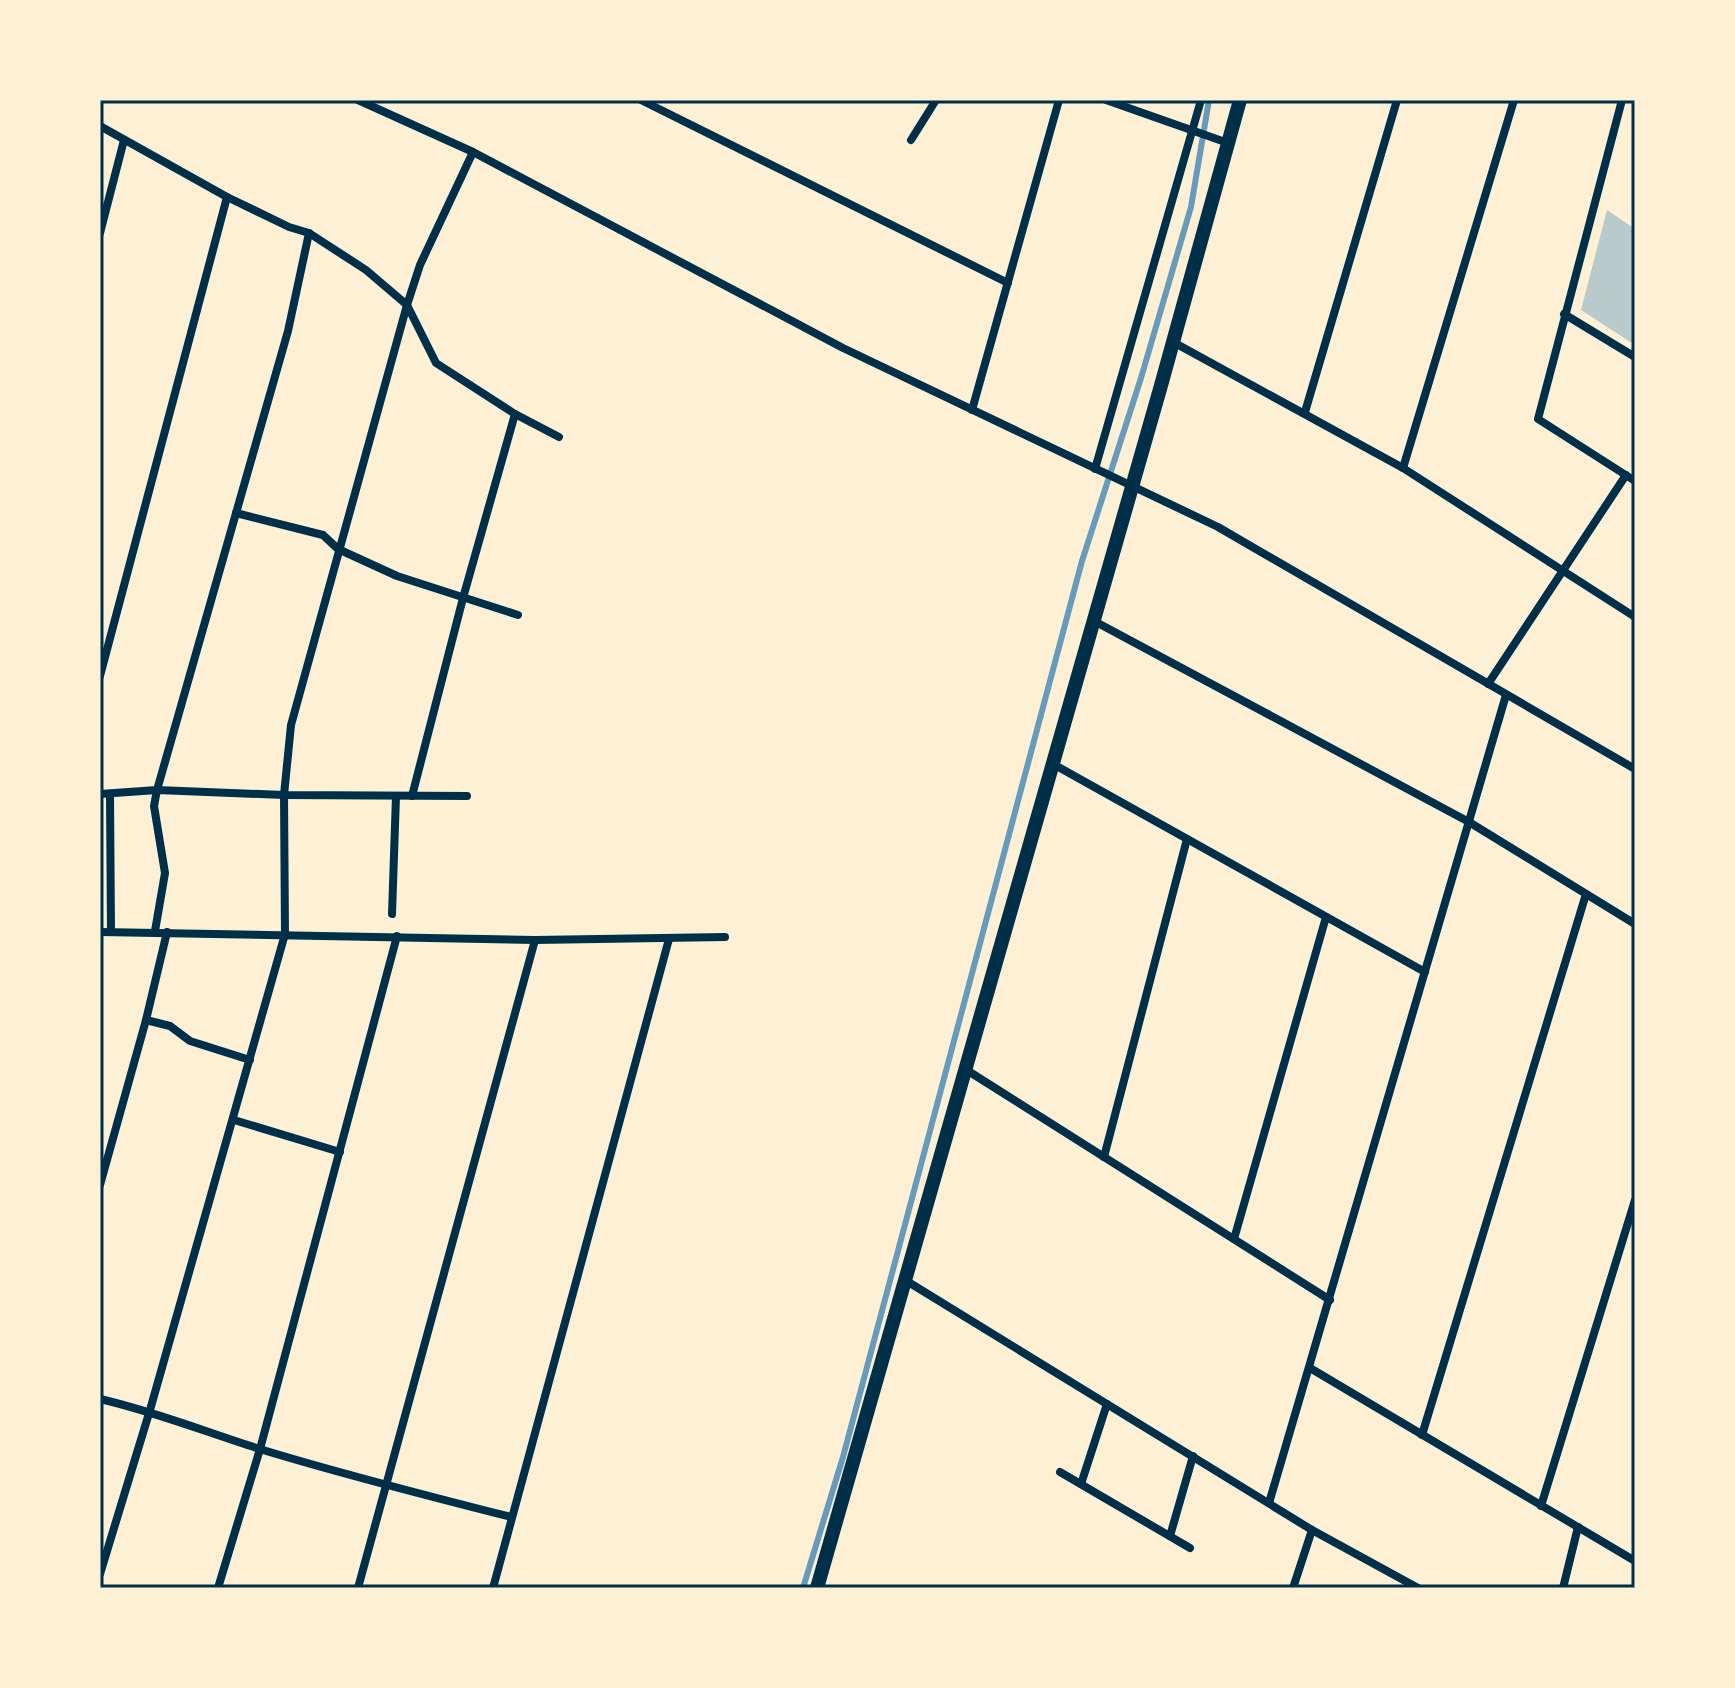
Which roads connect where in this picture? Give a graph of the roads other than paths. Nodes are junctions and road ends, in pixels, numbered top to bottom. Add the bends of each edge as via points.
1 (358, 100) edge
2 (641, 100) edge
3 (936, 100) edge
4 (1059, 100) edge
5 (1106, 100) edge
6 (1201, 100) edge
7 (1240, 100) edge
8 (1397, 100) edge
9 (1514, 100) edge
10 (1622, 100) edge
11 (100, 126) edge
12 (1192, 131) junction
13 (124, 140) junction
14 (911, 140) dead end
15 (1228, 143) junction
16 (473, 152) junction
17 (227, 197) junction
18 (100, 233) edge
19 (309, 233) junction
20 (1008, 283) junction
21 (407, 305) junction
22 (1564, 314) junction
23 (1173, 342) junction
24 (1635, 357) edge
25 (972, 410) junction
26 (1305, 412) junction
27 (515, 414) junction
28 (559, 437) dead end
29 (1403, 468) junction
30 (1095, 469) junction
31 (1626, 475) junction
32 (1635, 481) edge
33 (1133, 487) junction
34 (236, 513) junction
35 (338, 549) junction
36 (1562, 570) junction
37 (463, 598) junction
38 (518, 615) dead end
39 (1635, 617) edge
40 (1094, 621) junction
41 (100, 676) edge
42 (1488, 684) junction
43 (1506, 695) junction
44 (1053, 764) junction
45 (1635, 769) edge
46 (157, 790) junction
47 (105, 795) edge
48 (284, 795) junction
49 (396, 796) junction
50 (412, 796) junction
51 (467, 796) dead end
52 (1469, 822) junction
53 (1187, 839) junction
54 (1586, 894) junction
55 (392, 914) dead end
56 (1326, 917) junction
57 (1635, 924) edge
58 (111, 931) junction
59 (155, 931) junction
60 (100, 932) edge
61 (167, 932) junction
62 (285, 934) junction
63 (397, 936) junction
64 (725, 937) dead end
65 (669, 939) junction
66 (535, 940) junction
67 (1425, 972) junction
68 (146, 1020) junction
69 (250, 1060) junction
70 (965, 1069) junction
71 (234, 1120) junction
72 (340, 1152) junction
73 (1104, 1157) junction
74 (100, 1185) edge
75 (1635, 1200) edge
76 (1234, 1239) junction
77 (905, 1280) junction
78 (1330, 1300) junction
79 (1310, 1368) junction
80 (100, 1399) edge
81 (1107, 1404) junction
82 (150, 1410) junction
83 (1422, 1435) junction
84 (260, 1449) junction
85 (1193, 1456) junction
86 (1060, 1472) dead end
87 (1081, 1484) junction
88 (386, 1485) junction
89 (1269, 1503) junction
90 (1541, 1506) junction
91 (511, 1517) junction
92 (1578, 1527) junction
93 (1312, 1530) junction
94 (1170, 1536) junction
95 (1190, 1548) dead end
96 (1635, 1561) edge
97 (100, 1574) edge
98 (218, 1588) edge
99 (358, 1588) edge
100 (493, 1588) edge
101 (817, 1588) edge
102 (1293, 1588) edge
103 (1418, 1588) edge
104 (1563, 1588) edge

1 - 16 street
2 - 20 street
3 - 14 street
4 - 20 street
5 - 12 street
6 - 12 street
7 - 15 street
8 - 26 street
9 - 29 street
10 - 22 street
11 - 13 street
12 - 15 street
12 - 30 street
13 - 17 street
13 - 18 street
15 - 23 street
16 - 21 street
16 - 25 street via 843,348
17 - 19 street
17 - 41 street
19 - 21 street
19 - 34 street via 288,331
20 - 25 street
21 - 27 street via 436,363
21 - 35 street
22 - 24 street
22 - 31 street via 1538,419
23 - 26 street
23 - 33 street
25 - 30 street
26 - 29 street
27 - 28 street
27 - 37 street
29 - 36 street
30 - 33 street
31 - 32 street
31 - 36 street
33 - 40 street
33 - 42 street via 1218,527
34 - 35 street via 323,535
34 - 46 street
35 - 37 street
35 - 48 street via 291,725
36 - 39 street
36 - 42 street
37 - 38 street
37 - 50 street
40 - 44 street
40 - 52 street
42 - 43 street
43 - 45 street
43 - 52 street
44 - 53 street
44 - 70 street
46 - 47 street
46 - 48 street
46 - 59 street via 154,806 165,873
47 - 58 street
48 - 49 street
48 - 62 street
49 - 50 street
49 - 55 street
50 - 51 street
52 - 54 street
52 - 67 street
53 - 56 street
53 - 73 street
54 - 57 street
54 - 83 street
56 - 67 street
56 - 76 street
58 - 59 street
58 - 60 street
59 - 61 street
61 - 62 street
61 - 68 street
62 - 63 street
62 - 69 street
63 - 66 street
63 - 72 street
64 - 65 street
65 - 66 street
65 - 91 street
66 - 88 street
67 - 78 street
68 - 69 street
68 - 74 street
69 - 71 street
70 - 73 street
70 - 77 street
71 - 72 street
71 - 82 street
72 - 84 street
73 - 76 street
75 - 90 street
76 - 78 street
77 - 81 street
77 - 101 street
78 - 79 street
79 - 83 street
79 - 89 street
80 - 82 street
81 - 85 street
81 - 87 street
82 - 84 street
82 - 97 street
83 - 90 street
84 - 88 street
84 - 98 street
85 - 89 street
85 - 94 street
86 - 87 street
87 - 94 street
88 - 91 street
88 - 99 street
89 - 93 street
90 - 92 street
91 - 100 street
92 - 96 street
92 - 104 street
93 - 102 street
93 - 103 street
94 - 95 street

